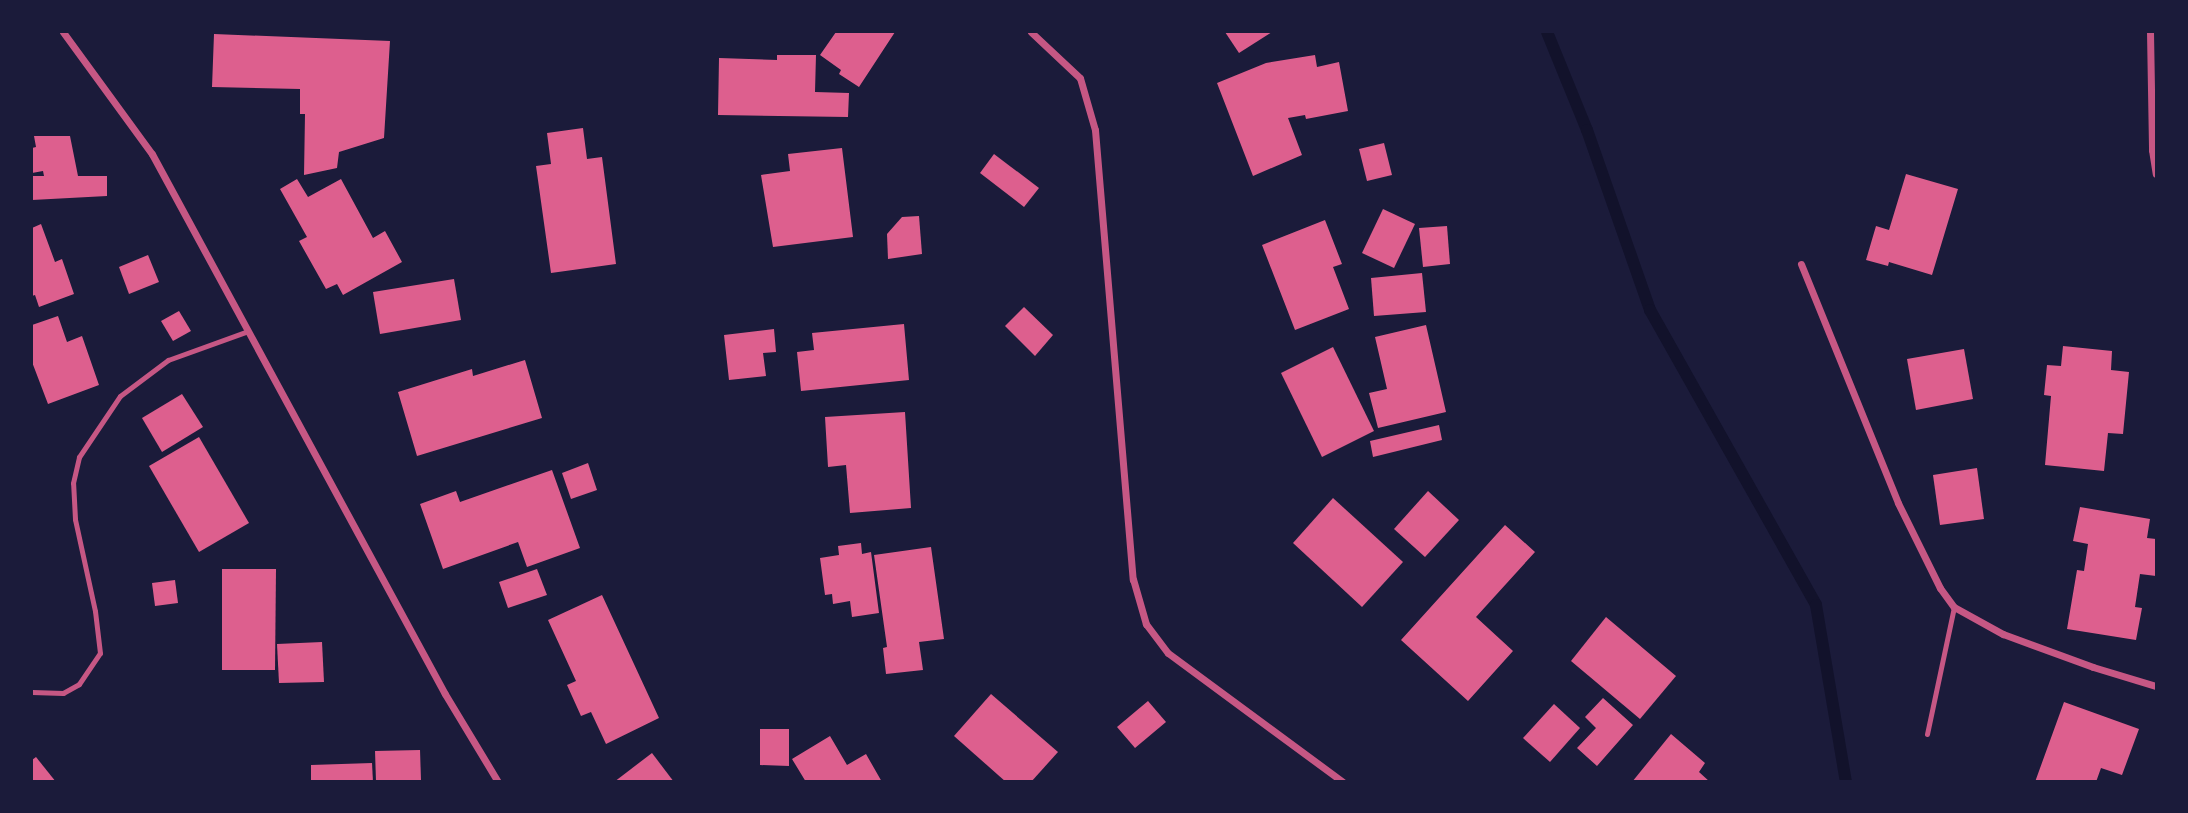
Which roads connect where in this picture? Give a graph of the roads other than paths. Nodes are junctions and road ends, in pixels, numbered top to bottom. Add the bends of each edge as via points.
1 (63, 32) edge
2 (1031, 32) edge
3 (2150, 32) edge
4 (2157, 174) edge
5 (1801, 264) dead end
6 (248, 331) junction
7 (1954, 607) junction
8 (2157, 686) edge
9 (32, 692) edge
10 (1927, 734) dead end
11 (498, 782) edge
12 (1343, 782) edge

1 - 6 street via 152,154
2 - 12 street via 1080,78 1095,130 1133,579 1146,624 1168,653
3 - 4 street via 2152,150
5 - 7 street via 1898,503
6 - 9 lane via 168,360 120,396 79,457 73,484 75,519 100,653 79,684 63,693
6 - 11 street via 445,694
7 - 8 street via 2003,634
7 - 10 lane

